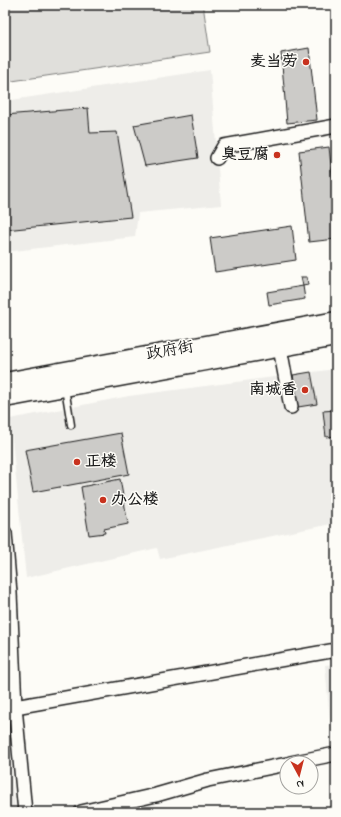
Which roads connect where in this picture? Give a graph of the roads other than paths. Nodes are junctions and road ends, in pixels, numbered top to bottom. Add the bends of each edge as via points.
1 (336, 126) edge
2 (217, 158) dead end
3 (336, 321) edge
4 (336, 338) edge
5 (280, 348) junction
6 (5, 382) edge
7 (65, 386) junction
8 (5, 398) edge
9 (291, 407) dead end
10 (71, 425) dead end
11 (5, 533) edge
12 (336, 650) edge
13 (15, 707) junction
14 (336, 754) edge
15 (319, 757) edge
16 (279, 766) edge
17 (25, 812) edge
18 (81, 812) edge

1 - 2 street via 224,146
3 - 6 main road, 政府街
4 - 5 main road, 政府街
5 - 7 main road, 政府街
5 - 9 street
7 - 8 main road, 政府街
7 - 10 lane
11 - 13 street
12 - 13 street
13 - 17 street
14 - 15 street
16 - 18 street via 208,780

